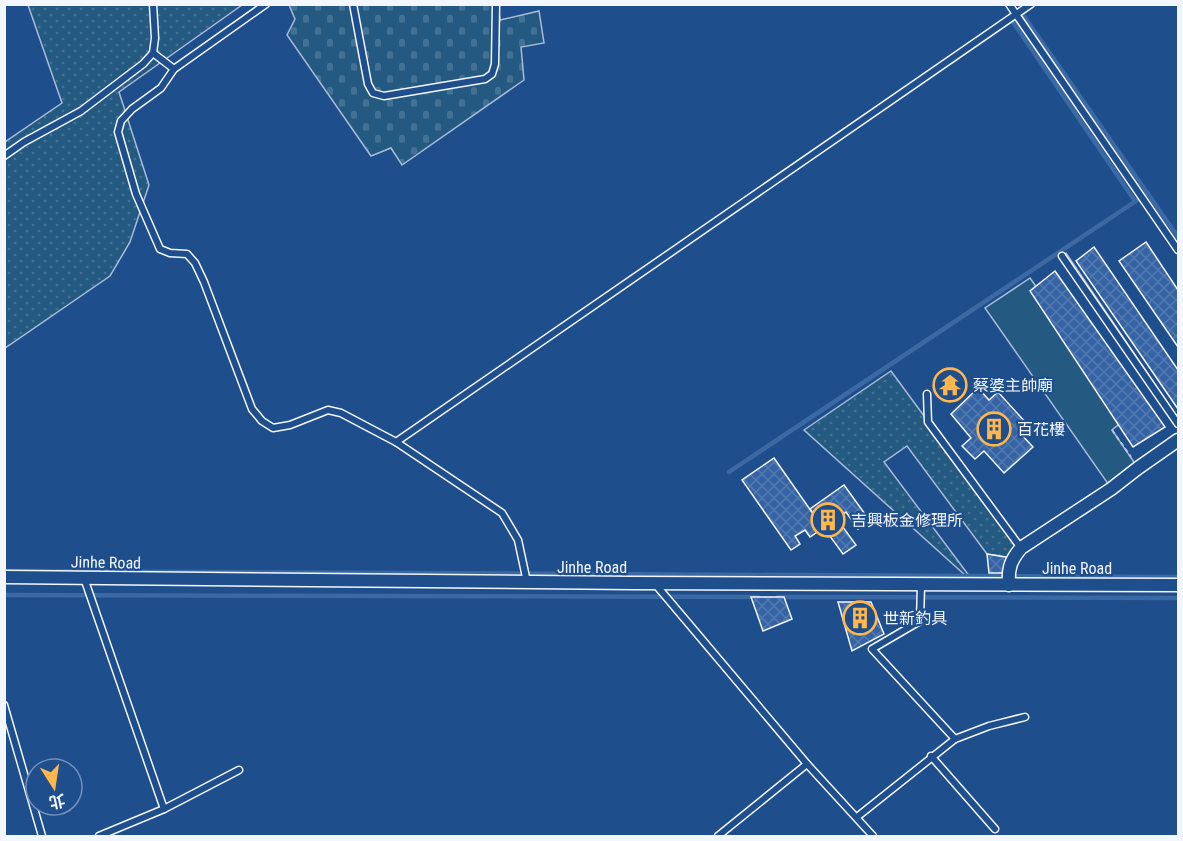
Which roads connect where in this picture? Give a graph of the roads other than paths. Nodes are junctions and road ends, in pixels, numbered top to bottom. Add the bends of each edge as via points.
1 (153, 4) edge
2 (266, 4) edge
3 (353, 4) edge
4 (496, 4) edge
5 (1009, 4) edge
6 (1031, 4) edge
7 (1016, 15) junction
8 (153, 53) junction
9 (174, 69) junction
10 (4, 156) edge
11 (1179, 250) edge
12 (1062, 256) dead end
13 (927, 393) dead end
14 (1179, 424) edge
15 (1179, 440) edge
16 (396, 442) junction
17 (1021, 548) junction
18 (4, 578) edge
19 (84, 578) junction
20 (527, 583) junction
21 (655, 584) junction
22 (921, 585) junction
23 (1009, 585) junction
24 (1179, 585) edge
25 (4, 705) edge
26 (1025, 717) dead end
27 (954, 739) junction
28 (931, 756) junction
29 (807, 764) junction
30 (239, 770) dead end
31 (164, 809) junction
32 (857, 817) junction
33 (995, 829) dead end
34 (42, 837) edge
35 (99, 837) edge
36 (717, 837) edge
37 (873, 837) edge

1 - 8 lane
2 - 9 lane
3 - 4 lane via 368,84 373,93 384,96 485,79 492,74
5 - 7 lane
6 - 7 lane
7 - 11 lane
7 - 16 lane
8 - 9 lane
8 - 10 lane via 81,111
9 - 16 lane via 161,88 121,121 118,132 136,195 160,249 187,254 195,263 252,409 273,428 328,410 341,412
12 - 14 lane
13 - 17 lane via 928,422
15 - 17 street
16 - 20 lane via 502,513 518,540
17 - 23 street via 1008,570
18 - 19 street, Jinhe Road
19 - 20 street, Jinhe Road
19 - 31 lane
20 - 21 street, Jinhe Road
21 - 22 street, Jinhe Road
21 - 29 lane
22 - 23 street, Jinhe Road
22 - 27 lane via 920,621 872,650
23 - 24 street, Jinhe Road
25 - 34 lane
26 - 27 lane
27 - 28 lane
28 - 32 lane
28 - 33 lane
29 - 32 lane
29 - 36 lane
30 - 31 lane
31 - 35 lane
32 - 37 lane

